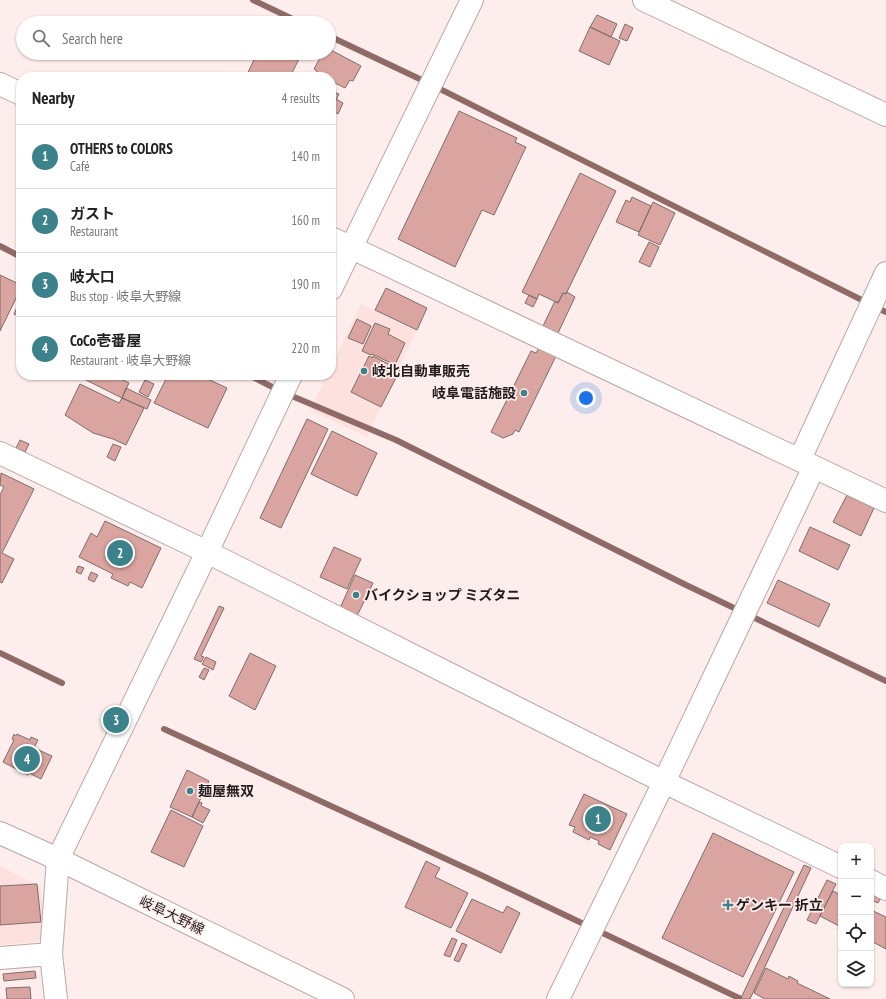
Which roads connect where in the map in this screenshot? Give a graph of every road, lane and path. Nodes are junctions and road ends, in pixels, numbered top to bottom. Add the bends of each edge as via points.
1 (472, 0) edge
2 (644, 0) edge
3 (0, 84) edge
4 (16, 92) edge
5 (886, 115) edge
6 (336, 240) edge
7 (351, 248) junction
8 (886, 273) edge
9 (336, 279) edge
10 (289, 380) edge
11 (0, 453) edge
12 (807, 463) junction
13 (886, 501) edge
14 (207, 552) junction
15 (664, 782) junction
16 (0, 833) edge
17 (58, 859) junction
18 (838, 866) edge
19 (874, 883) edge
20 (886, 889) edge
21 (51, 954) junction
22 (0, 958) edge
23 (56, 999) edge
24 (343, 999) edge
25 (558, 999) edge

1 - 7 street
2 - 5 street
3 - 4 street
6 - 7 street
7 - 9 street
7 - 12 street
8 - 12 street
10 - 14 street
11 - 14 street
12 - 13 street
12 - 15 street
14 - 15 street
14 - 17 street
15 - 18 street
15 - 25 street
16 - 17 street, 岐阜大野線
17 - 21 street
17 - 24 street, 岐阜大野線
19 - 20 street
21 - 22 street
21 - 23 street

